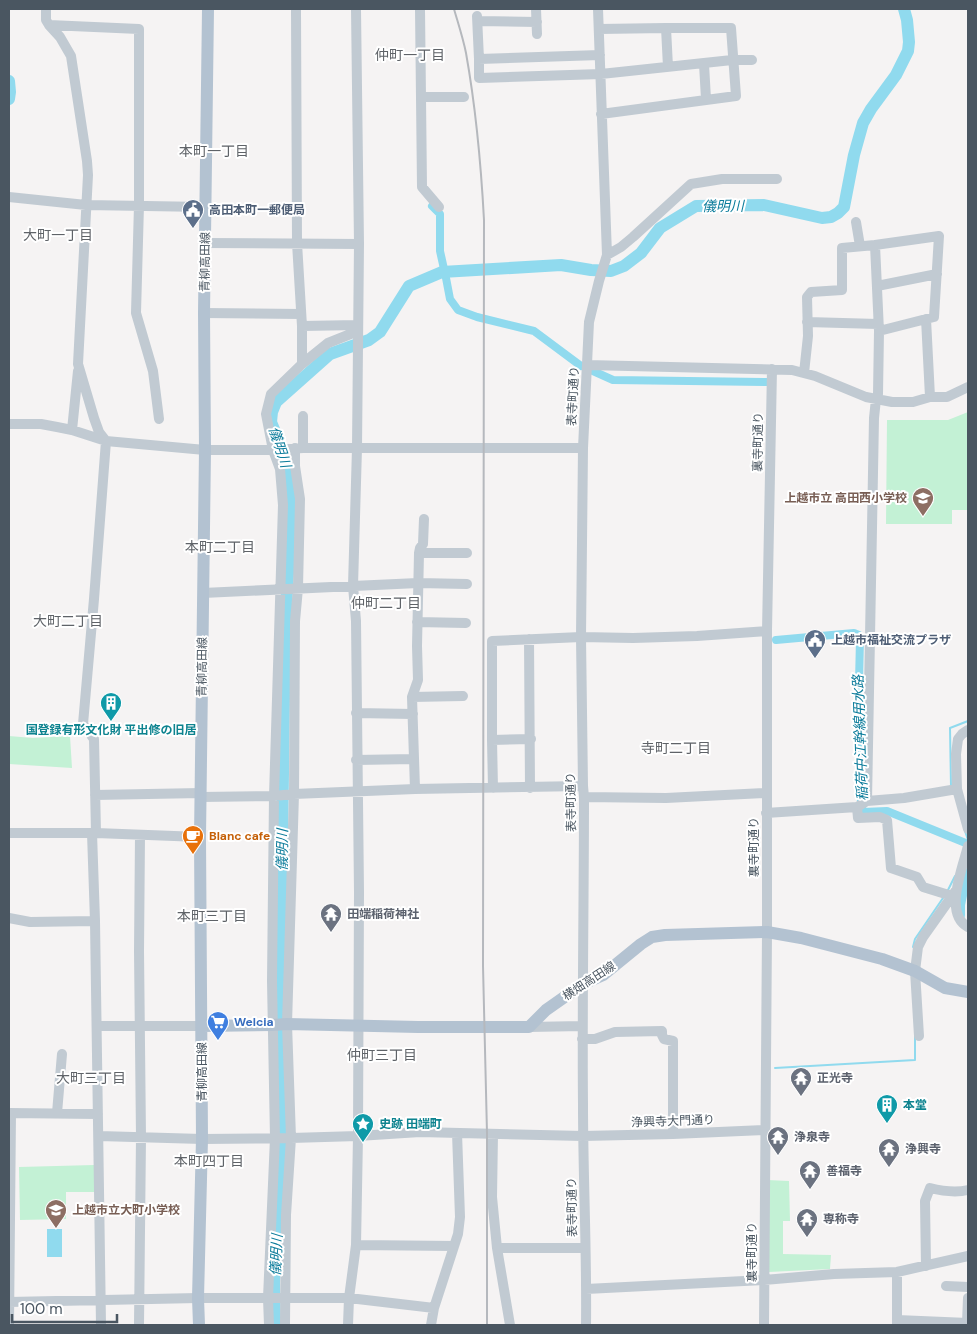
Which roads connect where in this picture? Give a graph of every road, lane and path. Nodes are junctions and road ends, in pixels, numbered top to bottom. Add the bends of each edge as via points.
1 (46, 9) edge
2 (208, 9) edge
3 (296, 9) edge
4 (356, 9) edge
5 (420, 9) edge
6 (536, 9) edge
7 (598, 9) edge
8 (537, 22) junction
9 (49, 25) junction
10 (666, 28) junction
11 (599, 29) junction
12 (537, 34) dead end
13 (600, 55) junction
14 (479, 59) junction
15 (732, 60) junction
16 (752, 60) dead end
17 (704, 64) junction
18 (668, 67) junction
19 (601, 74) junction
20 (422, 97) junction
21 (464, 97) dead end
22 (706, 99) junction
23 (601, 114) junction
24 (777, 179) dead end
25 (9, 197) edge
26 (86, 204) junction
27 (138, 205) junction
28 (206, 207) junction
29 (439, 207) dead end
30 (856, 222) dead end
31 (206, 243) junction
32 (297, 243) junction
33 (359, 244) junction
34 (875, 245) junction
35 (860, 246) junction
36 (605, 259) junction
37 (937, 274) junction
38 (877, 286) junction
39 (204, 313) junction
40 (301, 314) junction
41 (926, 319) junction
42 (807, 322) junction
43 (302, 326) junction
44 (878, 327) junction
45 (358, 328) junction
46 (78, 364) junction
47 (302, 364) junction
48 (587, 366) junction
49 (772, 369) junction
50 (804, 372) junction
51 (968, 387) edge
52 (930, 398) junction
53 (876, 399) junction
54 (303, 416) dead end
55 (159, 418) dead end
56 (9, 424) edge
57 (72, 430) junction
58 (106, 441) junction
59 (296, 448) junction
60 (357, 448) junction
61 (583, 448) junction
62 (205, 450) junction
63 (275, 450) junction
64 (424, 519) dead end
65 (419, 553) junction
66 (467, 553) dead end
67 (418, 583) junction
68 (467, 584) dead end
69 (353, 586) junction
70 (297, 588) junction
71 (280, 589) junction
72 (203, 592) junction
73 (418, 622) junction
74 (466, 623) dead end
75 (767, 631) junction
76 (581, 637) junction
77 (529, 639) junction
78 (463, 696) dead end
79 (412, 697) junction
80 (356, 714) junction
81 (413, 714) junction
82 (968, 730) edge
83 (492, 740) junction
84 (531, 740) junction
85 (414, 759) junction
86 (356, 760) junction
87 (493, 788) junction
88 (530, 788) junction
89 (415, 789) junction
90 (358, 792) junction
91 (584, 792) junction
92 (766, 793) junction
93 (294, 794) junction
94 (962, 794) edge
95 (95, 795) junction
96 (201, 795) junction
97 (274, 796) junction
98 (867, 801) junction
99 (857, 807) junction
100 (766, 813) junction
101 (968, 828) edge
102 (9, 833) edge
103 (94, 833) junction
104 (140, 835) junction
105 (200, 837) junction
106 (968, 851) edge
107 (954, 893) junction
108 (9, 918) edge
109 (95, 921) junction
110 (968, 927) edge
111 (767, 932) junction
112 (915, 971) junction
113 (583, 984) junction
114 (968, 992) edge
115 (281, 1025) junction
116 (97, 1026) junction
117 (139, 1026) junction
118 (202, 1026) junction
119 (358, 1026) junction
120 (582, 1026) junction
121 (529, 1027) junction
122 (919, 1036) dead end
123 (582, 1039) junction
124 (62, 1054) dead end
125 (10, 1113) edge
126 (57, 1113) junction
127 (98, 1114) junction
128 (764, 1130) junction
129 (457, 1133) junction
130 (493, 1134) junction
131 (673, 1134) junction
132 (99, 1136) junction
133 (358, 1136) junction
134 (583, 1136) junction
135 (141, 1137) junction
136 (276, 1138) junction
137 (290, 1138) junction
138 (202, 1139) junction
139 (968, 1190) edge
140 (356, 1245) junction
141 (454, 1246) junction
142 (497, 1248) junction
143 (585, 1248) junction
144 (968, 1256) edge
145 (926, 1266) junction
146 (897, 1272) junction
147 (764, 1280) junction
148 (946, 1286) dead end
149 (968, 1287) edge
150 (586, 1289) junction
151 (198, 1298) junction
152 (268, 1298) junction
153 (283, 1298) junction
154 (348, 1298) junction
155 (968, 1298) edge
156 (102, 1300) junction
157 (139, 1300) junction
158 (9, 1302) edge
159 (434, 1308) junction
160 (897, 1323) edge
161 (968, 1323) edge
162 (9, 1325) edge
163 (102, 1325) edge
164 (139, 1325) edge
165 (199, 1325) edge
166 (268, 1325) edge
167 (285, 1325) edge
168 (348, 1325) edge
169 (431, 1325) edge
170 (510, 1325) edge
171 (586, 1325) edge
172 (764, 1325) edge

1 - 9 street
2 - 28 main road, 青柳高田線
3 - 32 street
4 - 33 street
5 - 20 street
6 - 8 street
7 - 11 street
8 - 12 street
8 - 14 street via 478,18
9 - 26 street via 60,37 72,61 87,161
9 - 27 street via 139,29
10 - 11 street
10 - 15 street via 731,28
10 - 18 street
11 - 13 street
13 - 14 street
13 - 19 street
14 - 19 street via 479,78
15 - 16 street
15 - 17 street
15 - 22 street via 736,96
17 - 18 street
17 - 22 street
18 - 19 street
19 - 23 street
20 - 21 street
20 - 29 street via 422,187
22 - 23 street
23 - 36 street
24 - 36 street via 691,184
25 - 26 street
26 - 27 street
26 - 46 street
27 - 28 street
27 - 55 street via 136,313 154,371
28 - 31 main road, 青柳高田線
30 - 35 street
31 - 32 street
31 - 39 main road, 青柳高田線
32 - 33 street
32 - 40 street
33 - 45 street
34 - 35 street
34 - 37 street via 944,236
34 - 38 street
35 - 42 street via 842,248 842,290 811,292 807,297
36 - 48 street, 表寺町通り via 589,322
37 - 38 street
37 - 41 street via 934,317
38 - 44 street
39 - 40 street
39 - 62 main road, 青柳高田線
40 - 43 street
41 - 44 street
41 - 52 street
42 - 44 street
42 - 50 street
43 - 45 street
43 - 47 street
44 - 53 street
45 - 47 street via 328,344
45 - 60 street
46 - 57 street
46 - 58 street via 96,425
47 - 63 street via 271,394 266,414
48 - 49 street
48 - 61 street, 表寺町通り
49 - 50 street
49 - 75 street, 裏寺町通り
50 - 53 street
51 - 52 street via 947,396
52 - 53 street via 913,402
53 - 98 street
54 - 59 street
56 - 57 street via 41,424
57 - 58 street
58 - 62 street
58 - 95 street via 83,724 94,740
59 - 60 street
59 - 63 street
59 - 70 street via 300,499
60 - 61 street
60 - 69 street
61 - 76 street, 表寺町通り
62 - 63 street
62 - 72 main road, 青柳高田線
63 - 71 street via 280,469 282,505
64 - 65 street via 423,544
65 - 66 street
65 - 67 street
67 - 68 street
67 - 69 street
67 - 73 street
69 - 70 street
69 - 80 street
70 - 71 street
70 - 93 street
71 - 72 street
71 - 97 street
72 - 96 main road, 青柳高田線
73 - 74 street
73 - 79 street via 418,680
75 - 76 street via 696,636
75 - 92 street, 裏寺町通り
76 - 77 street
76 - 91 street, 表寺町通り
77 - 83 street via 492,641
77 - 84 street
78 - 79 street
79 - 81 street
80 - 81 street
80 - 86 street
81 - 85 street
82 - 94 street via 956,744
83 - 84 street
83 - 87 street
84 - 88 street
85 - 86 street
85 - 89 street
86 - 90 street
87 - 88 street
87 - 89 street
88 - 91 street
89 - 90 street
90 - 93 street
90 - 119 street
91 - 92 street via 666,798
91 - 113 street, 表寺町通り
92 - 100 street, 裏寺町通り
93 - 97 street
93 - 115 street
94 - 98 street
94 - 101 street
95 - 96 street
95 - 103 street
96 - 97 street
96 - 105 main road, 青柳高田線
97 - 115 street via 272,981
98 - 99 street
99 - 100 street
99 - 107 street via 858,818 880,816 887,820 891,868 918,877 923,886
100 - 111 street, 裏寺町通り
102 - 103 street
103 - 104 street
103 - 109 street
104 - 105 street
104 - 117 street
105 - 118 main road, 青柳高田線
106 - 107 street
107 - 110 street via 957,914
107 - 112 street via 923,937 918,947
108 - 109 street via 30,922
109 - 116 street
111 - 112 main road, 横畑高田線 via 882,959
111 - 113 main road, 横畑高田線 via 652,937 603,975
111 - 128 street, 裏寺町通り
112 - 114 main road, 横畑高田線 via 944,988
112 - 122 street
113 - 120 street, 表寺町通り
113 - 121 main road, 横畑高田線 via 546,1010
115 - 118 main road
115 - 119 main road
115 - 136 street
115 - 137 street
116 - 117 street
116 - 127 street
117 - 118 street
117 - 135 street
118 - 138 main road, 青柳高田線
119 - 121 main road
119 - 133 street
120 - 121 street
120 - 123 street, 表寺町通り
123 - 131 street via 595,1039 615,1032 662,1032 664,1039 673,1041
123 - 134 street, 表寺町通り
124 - 126 street
125 - 126 street
125 - 158 street
126 - 127 street
127 - 132 street
128 - 131 street, 浄興寺大門通り
128 - 147 street, 裏寺町通り
129 - 130 street, 浄興寺大門通り
129 - 133 street, 浄興寺大門通り
129 - 141 street via 460,1217
130 - 134 street, 浄興寺大門通り
130 - 142 street via 492,1197
131 - 134 street, 浄興寺大門通り
132 - 135 street, 浄興寺大門通り
132 - 156 street
133 - 137 street, 浄興寺大門通り
133 - 140 street
134 - 143 street, 表寺町通り
135 - 138 street, 浄興寺大門通り
135 - 157 street
136 - 137 street, 浄興寺大門通り
136 - 138 street, 浄興寺大門通り
136 - 152 street
137 - 153 street
138 - 151 main road, 青柳高田線
139 - 145 street via 930,1188 925,1201
140 - 141 street
140 - 154 street
141 - 159 street
142 - 143 street
142 - 170 street
143 - 150 street, 表寺町通り
144 - 145 street
145 - 146 street
146 - 147 street
146 - 160 street
147 - 150 street
147 - 172 street, 裏寺町通り
148 - 149 street
150 - 171 street, 表寺町通り
151 - 152 street
151 - 157 street
151 - 165 main road, 青柳高田線
152 - 153 street
152 - 166 street
153 - 154 street
153 - 167 street
154 - 159 street
154 - 168 street
155 - 161 street
156 - 157 street
156 - 158 street
156 - 163 street
157 - 164 street
158 - 162 street
159 - 169 street
160 - 161 street

